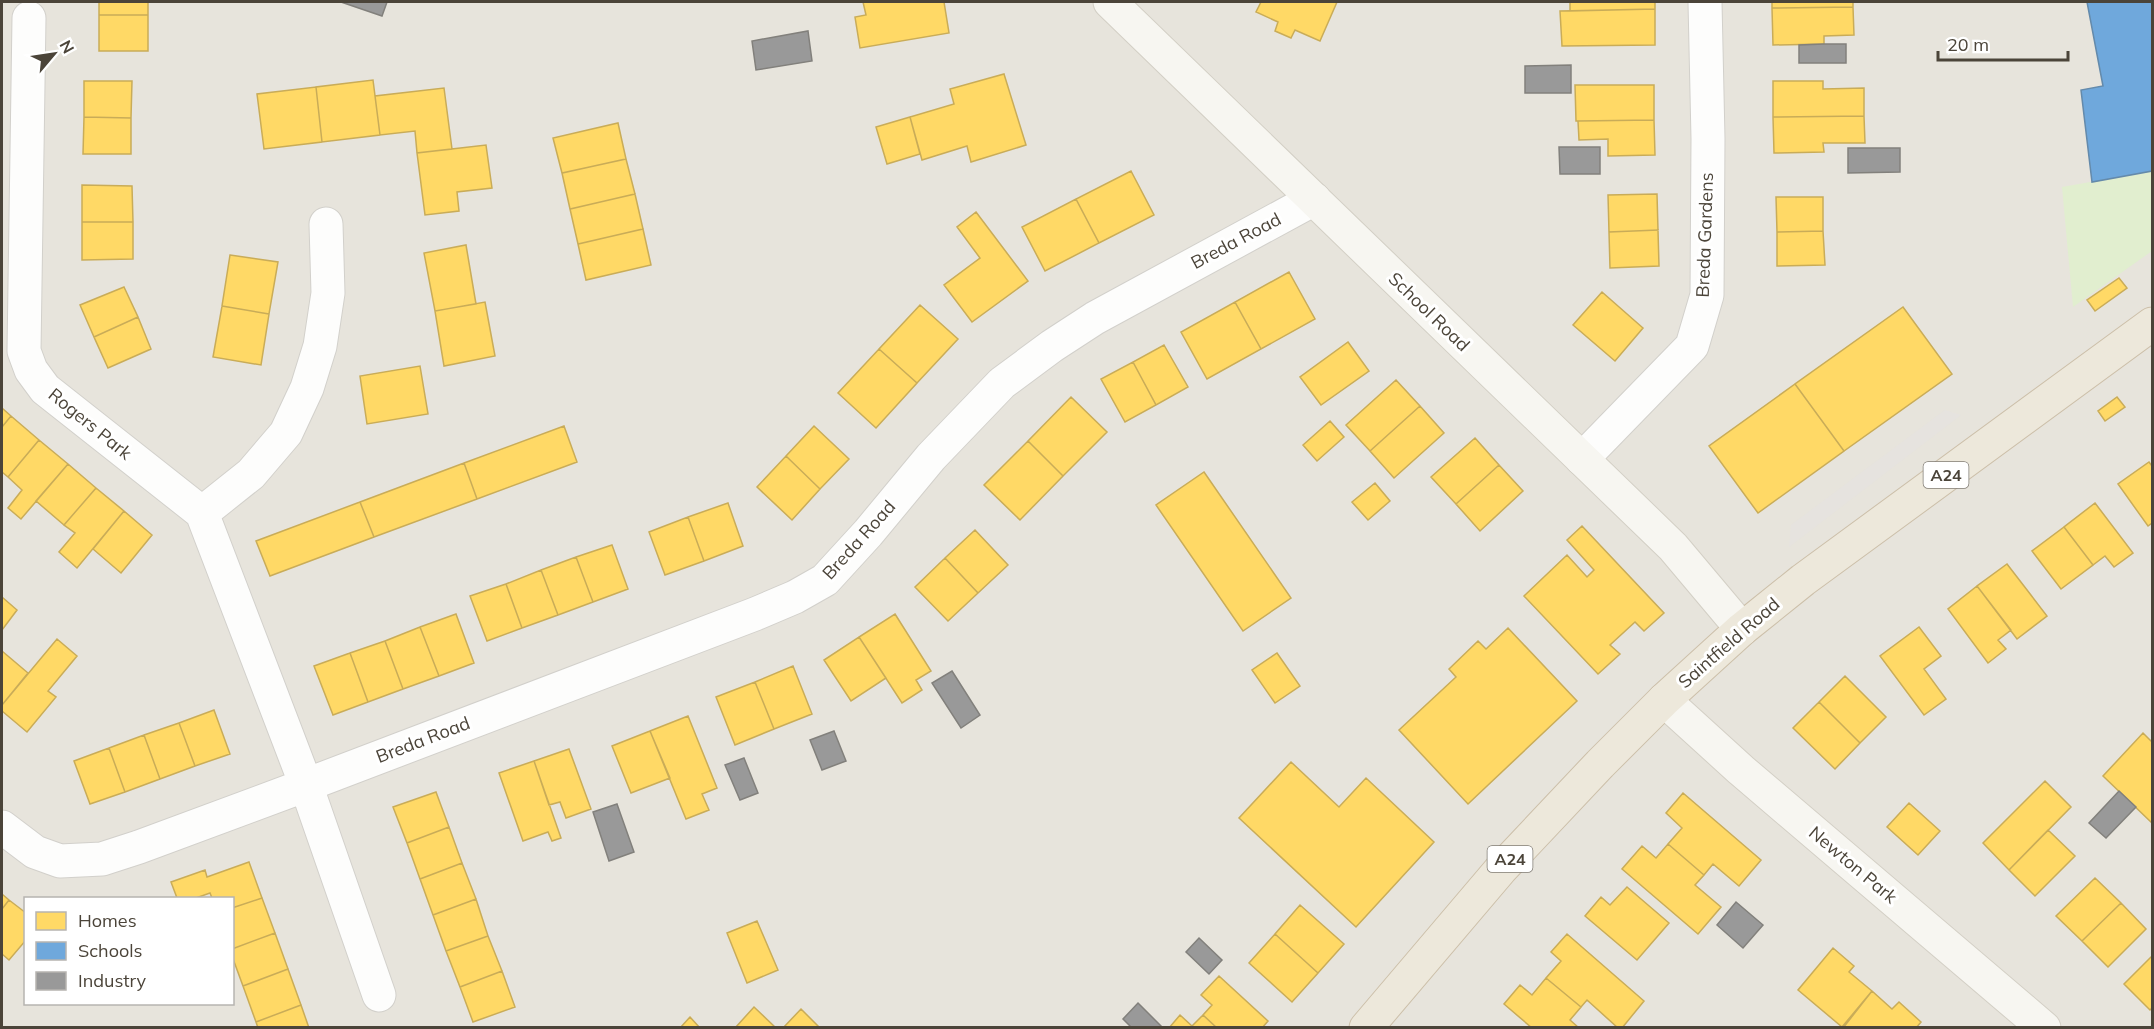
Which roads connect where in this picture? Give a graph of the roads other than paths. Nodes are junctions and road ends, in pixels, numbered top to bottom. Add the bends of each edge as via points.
1 (1110, 2) edge
2 (1705, 2) edge
3 (29, 18) dead end
4 (1314, 199) junction
5 (326, 224) dead end
6 (2152, 324) edge
7 (1582, 459) junction
8 (202, 513) junction
9 (1742, 629) junction
10 (1664, 700) junction
11 (306, 785) junction
12 (2, 827) edge
13 (379, 995) dead end
14 (1366, 1028) edge
15 (2044, 1028) edge

1 - 4 street, School Road
2 - 7 street, Breda Gardens via 1707,296 1692,346
3 - 8 street, Rogers Park via 24,351 31,370 45,389
4 - 7 street, School Road
4 - 11 street, Breda Road via 1095,318 1002,383 931,457 825,580 755,614
5 - 8 street via 328,293 320,346 307,388 286,433 251,474
6 - 9 highway, Saintfield Road / A24
7 - 9 street, School Road via 1689,564
8 - 11 street
9 - 10 highway, Saintfield Road / A24
10 - 14 highway, Saintfield Road / A24 via 1501,869
10 - 15 street, Newton Park
11 - 12 street, Breda Road via 102,859 60,861 35,852
11 - 13 street

